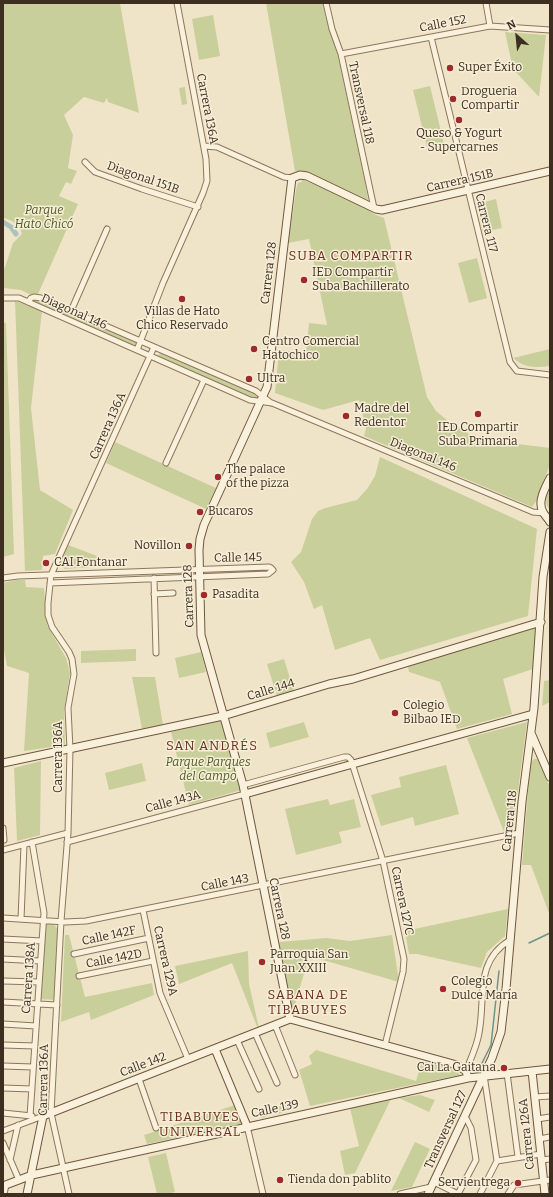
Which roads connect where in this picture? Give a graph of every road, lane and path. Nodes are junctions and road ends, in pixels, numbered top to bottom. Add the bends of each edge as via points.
1 (177, 3) edge
2 (326, 3) edge
3 (486, 3) edge
4 (490, 26) junction
5 (550, 30) edge
6 (431, 37) junction
7 (341, 54) junction
8 (204, 146) junction
9 (85, 162) dead end
10 (550, 171) edge
11 (292, 178) junction
12 (468, 190) junction
13 (198, 207) junction
14 (375, 208) junction
15 (107, 229) dead end
16 (3, 293) edge
17 (12, 297) junction
18 (3, 298) edge
19 (28, 302) junction
20 (71, 311) junction
21 (140, 341) junction
22 (154, 347) junction
23 (137, 350) junction
24 (150, 356) junction
25 (550, 375) edge
26 (204, 380) junction
27 (262, 399) junction
28 (166, 464) dead end
29 (550, 478) edge
30 (544, 513) junction
31 (550, 522) edge
32 (550, 532) edge
33 (548, 551) edge
34 (548, 565) edge
35 (199, 572) junction
36 (51, 575) junction
37 (3, 578) edge
38 (154, 578) junction
39 (50, 583) junction
40 (173, 593) dead end
41 (154, 594) junction
42 (540, 622) junction
43 (156, 653) dead end
44 (533, 714) junction
45 (224, 716) junction
46 (531, 733) junction
47 (70, 749) junction
48 (540, 755) junction
49 (528, 756) junction
50 (3, 763) edge
51 (353, 764) junction
52 (550, 777) edge
53 (243, 785) junction
54 (245, 794) junction
55 (3, 828) edge
56 (68, 833) junction
57 (519, 833) junction
58 (4, 840) edge
59 (32, 842) junction
60 (67, 842) junction
61 (24, 844) junction
62 (3, 850) edge
63 (384, 861) junction
64 (263, 885) junction
65 (143, 910) junction
66 (3, 918) edge
67 (21, 919) junction
68 (44, 920) junction
69 (61, 921) junction
70 (3, 938) edge
71 (149, 938) junction
72 (510, 940) junction
73 (42, 941) junction
74 (74, 954) dead end
75 (3, 960) edge
76 (153, 961) junction
77 (40, 962) junction
78 (79, 976) dead end
79 (3, 981) edge
80 (39, 982) junction
81 (3, 1002) edge
82 (37, 1004) junction
83 (57, 1005) junction
84 (290, 1019) junction
85 (3, 1024) edge
86 (275, 1025) junction
87 (36, 1026) junction
88 (255, 1033) junction
89 (237, 1040) junction
90 (3, 1045) edge
91 (385, 1045) junction
92 (35, 1046) junction
93 (214, 1049) junction
94 (188, 1060) junction
95 (3, 1066) edge
96 (33, 1067) junction
97 (550, 1069) edge
98 (532, 1071) junction
99 (467, 1074) junction
100 (507, 1074) junction
101 (295, 1075) dead end
102 (484, 1076) junction
103 (139, 1079) junction
104 (276, 1083) dead end
105 (3, 1088) edge
106 (32, 1089) junction
107 (259, 1089) dead end
108 (550, 1096) edge
109 (535, 1097) junction
110 (51, 1113) junction
111 (3, 1114) edge
112 (30, 1116) junction
113 (42, 1116) junction
114 (465, 1116) junction
115 (550, 1117) edge
116 (537, 1119) junction
117 (18, 1125) junction
118 (247, 1126) junction
119 (156, 1128) dead end
120 (3, 1131) edge
121 (550, 1138) edge
122 (539, 1139) junction
123 (3, 1143) edge
124 (518, 1157) junction
125 (541, 1157) junction
126 (550, 1159) edge
127 (10, 1160) junction
128 (497, 1161) junction
129 (63, 1168) junction
130 (32, 1175) junction
131 (19, 1180) junction
132 (547, 1181) edge
133 (433, 1184) junction
134 (4, 1186) edge
135 (4, 1194) edge
136 (27, 1194) edge
137 (68, 1194) edge
138 (263, 1194) edge
139 (400, 1194) edge
140 (428, 1194) edge
141 (458, 1194) edge
142 (480, 1194) edge
143 (508, 1194) edge
144 (545, 1194) edge

1 - 8 street, Carrera 136A
2 - 7 street, Transversal 118
3 - 4 street
4 - 5 street, Calle 152
4 - 6 street, Calle 152
6 - 7 street, Calle 152
6 - 12 street, Carrera 117
7 - 14 street, Transversal 118
8 - 11 street via 218,148 284,177
8 - 13 street, Carrera 136A via 207,181
9 - 13 street, Diagonal 151B via 95,172
10 - 12 street, Carrera 151B
11 - 14 street via 307,176
11 - 27 street, Carrera 128 via 267,385
12 - 14 street, Carrera 151B via 387,210
12 - 25 street, Carrera 117 via 511,366 517,371
13 - 21 street, Carrera 136A
15 - 20 street
16 - 17 street
17 - 18 street
17 - 19 street
19 - 20 street, Diagonal 146 via 31,298 38,297
19 - 23 street, Diagonal 146
20 - 21 street, Diagonal 146
21 - 22 street, Diagonal 146
21 - 23 street, Carrera 136A
22 - 24 street, Carrera 136A
22 - 27 street, Diagonal 146 via 256,391
23 - 24 street, Diagonal 146
24 - 26 street, Diagonal 146
24 - 36 street, Carrera 136A
26 - 27 street, Diagonal 146 via 250,400
26 - 28 street
27 - 30 street, Diagonal 146 via 533,512
27 - 35 street, Carrera 128 via 201,533
29 - 30 street via 542,498
30 - 31 street
32 - 33 street, Carrera 118
33 - 34 street, Carrera 118
34 - 42 street, Carrera 118
35 - 35 street, Calle 145 via 268,574 273,570 268,567
35 - 36 street, Calle 145
35 - 38 street, Calle 145
35 - 45 street, Carrera 128 via 201,635
36 - 37 street, Calle 145
36 - 39 street, Carrera 136A
38 - 39 street, Calle 145
38 - 41 street
39 - 47 street, Carrera 136A via 50,621 69,652 73,666 74,680 68,708
40 - 41 street
41 - 43 street
42 - 44 street, Carrera 118
42 - 45 street, Calle 144
44 - 46 street, Carrera 118
44 - 51 street, Calle 143A
45 - 47 street, Calle 144
45 - 53 street, Carrera 128
46 - 48 street
46 - 49 street, Carrera 118
47 - 50 street, Calle 144
47 - 56 street, Carrera 136A
48 - 49 street via 534,753
48 - 52 street
49 - 57 street, Carrera 118
51 - 53 street via 350,758 344,757
51 - 54 street, Calle 143A
51 - 63 street, Carrera 127C
53 - 54 street, Carrera 128
54 - 60 street, Calle 143A
54 - 64 street, Carrera 128
55 - 58 street
56 - 59 street
56 - 60 street, Carrera 136A
57 - 63 street, Calle 143
57 - 72 street, Carrera 118
59 - 61 street
59 - 68 street, Carrera 138A
60 - 69 street, Carrera 136A
61 - 62 street
61 - 67 street
63 - 64 street, Calle 143
63 - 91 street, Carrera 127C via 404,966
64 - 65 street, Calle 143
64 - 84 street, Carrera 128
65 - 69 street, Calle 143 via 86,921
65 - 71 street, Carrera 129A
66 - 67 street, Calle 143
67 - 68 street, Calle 143
68 - 69 street, Calle 143
68 - 73 street, Carrera 138A
69 - 83 street, Carrera 136A
70 - 73 street
71 - 74 street, Calle 142F
71 - 76 street, Carrera 129A
72 - 99 street via 494,951 485,971 479,1034
72 - 102 street, Carrera 118 via 501,1032
73 - 77 street, Carrera 138A
75 - 77 street
76 - 78 street, Calle 142D
76 - 94 street, Carrera 129A via 160,993
77 - 80 street, Carrera 138A
79 - 80 street
80 - 82 street, Carrera 138A
81 - 82 street
82 - 83 street
82 - 87 street, Carrera 138A
83 - 110 street, Carrera 136A
84 - 86 street, Calle 142
84 - 91 street
85 - 87 street
86 - 88 street, Calle 142
86 - 101 street
87 - 92 street, Carrera 138A
88 - 89 street, Calle 142
88 - 104 street
89 - 93 street, Calle 142
89 - 107 street
90 - 92 street
91 - 99 street via 457,1065
92 - 96 street, Carrera 138A
93 - 94 street, Calle 142
93 - 118 street
94 - 103 street, Calle 142
95 - 96 street
96 - 106 street, Carrera 138A
97 - 98 street, Calle 139
98 - 100 street, Calle 139
98 - 109 street, Carrera 126A
99 - 102 street, Calle 139
99 - 118 street, Calle 139
100 - 102 street, Calle 139
100 - 124 street
102 - 114 street, Transversal 127
102 - 128 street
103 - 110 street, Calle 142
103 - 119 street
105 - 106 street
106 - 112 street, Carrera 138A
108 - 109 street
109 - 116 street, Carrera 126A
110 - 113 street, Calle 142
110 - 129 street, Carrera 136A
111 - 112 street
112 - 113 street
113 - 117 street, Calle 142
113 - 130 street
114 - 133 street, Transversal 127
114 - 141 street via 471,1128 476,1160
115 - 116 street
116 - 122 street, Carrera 126A
117 - 120 street, Calle 142
117 - 127 street
118 - 129 street, Calle 139
118 - 138 street
121 - 122 street
122 - 125 street, Carrera 126A
123 - 127 street
124 - 125 street
124 - 128 street
125 - 126 street
125 - 132 street, Carrera 126A
127 - 131 street
128 - 142 street
129 - 130 street, Calle 139
129 - 137 street, Carrera 136A
130 - 131 street, Calle 139
130 - 136 street
131 - 134 street, Calle 139
132 - 143 street via 513,1186
132 - 144 street, Carrera 126A
133 - 139 street
133 - 140 street, Transversal 127
133 - 141 street
134 - 135 street

